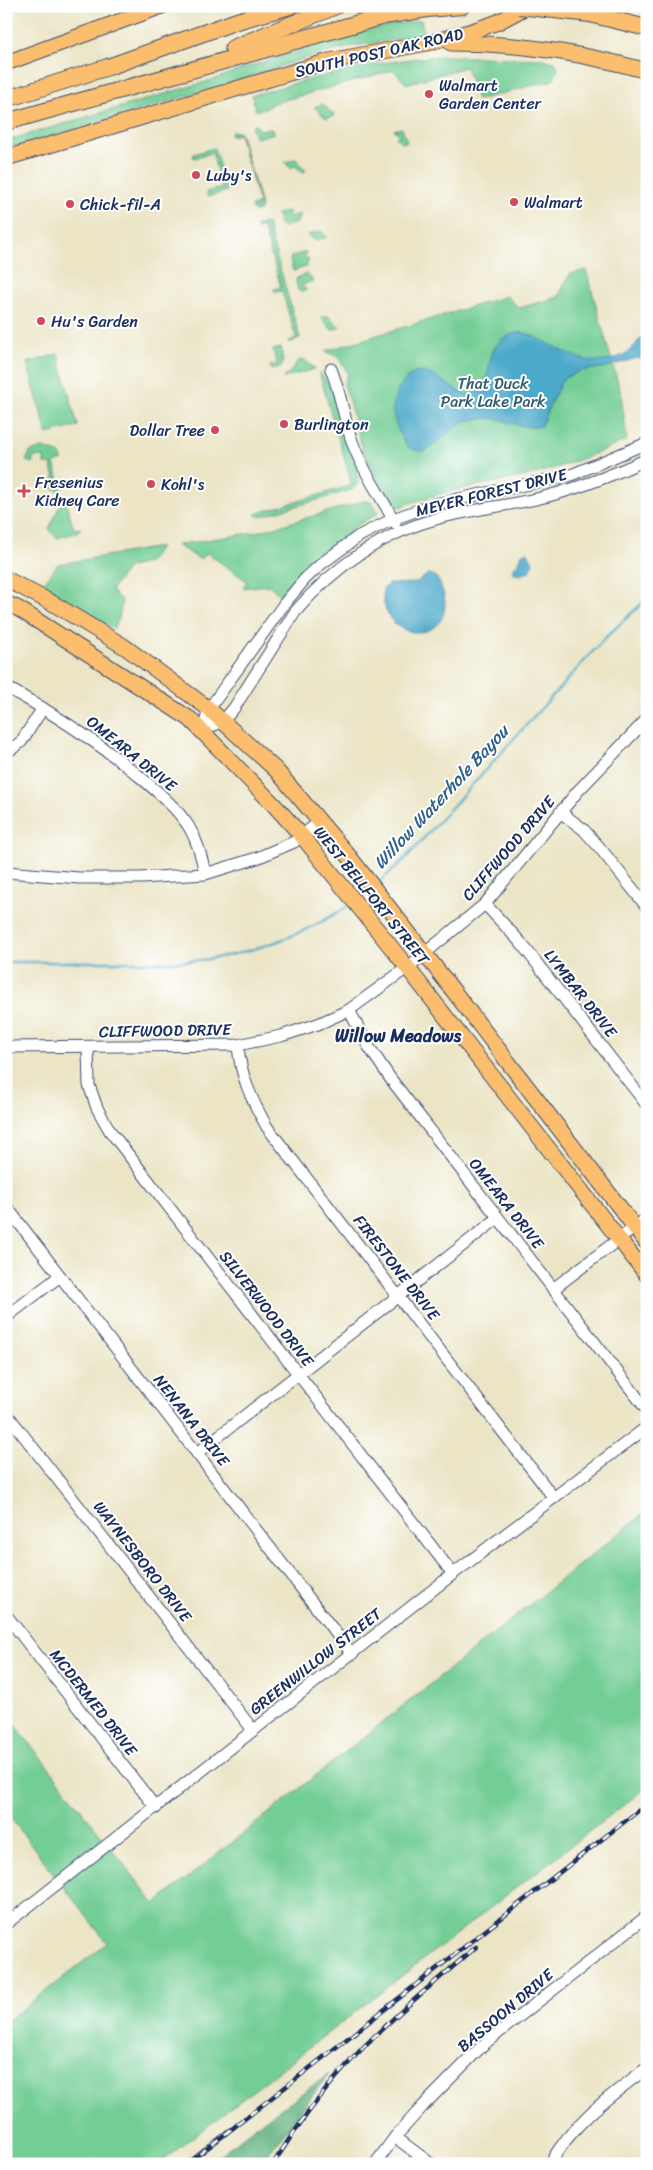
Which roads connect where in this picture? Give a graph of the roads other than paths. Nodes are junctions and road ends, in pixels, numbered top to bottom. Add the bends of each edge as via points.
1 (162, 6) edge
2 (272, 6) edge
3 (290, 6) edge
4 (336, 6) edge
5 (462, 6) edge
6 (519, 6) edge
7 (528, 6) edge
8 (237, 21) junction
9 (647, 28) edge
10 (433, 42) junction
11 (6, 63) edge
12 (647, 71) edge
13 (140, 84) junction
14 (6, 99) edge
15 (6, 122) edge
16 (6, 158) edge
17 (331, 369) dead end
18 (647, 442) edge
19 (647, 459) edge
20 (475, 495) junction
21 (478, 510) junction
22 (393, 519) junction
23 (400, 533) junction
24 (6, 579) edge
25 (29, 590) junction
26 (284, 604) junction
27 (12, 606) edge
28 (295, 612) junction
29 (6, 687) edge
30 (43, 708) junction
31 (209, 709) junction
32 (647, 719) edge
33 (223, 721) junction
34 (203, 730) junction
35 (6, 753) edge
36 (560, 812) junction
37 (319, 822) junction
38 (302, 836) junction
39 (6, 872) edge
40 (205, 874) junction
41 (485, 904) junction
42 (647, 908) edge
43 (425, 954) junction
44 (408, 968) junction
45 (349, 1010) junction
46 (238, 1045) junction
47 (6, 1047) edge
48 (88, 1048) junction
49 (528, 1088) junction
50 (512, 1102) junction
51 (647, 1105) edge
52 (6, 1206) edge
53 (498, 1218) junction
54 (647, 1218) edge
55 (634, 1227) junction
56 (619, 1239) junction
57 (647, 1243) edge
58 (60, 1276) junction
59 (647, 1276) edge
60 (553, 1289) junction
61 (398, 1296) junction
62 (6, 1317) edge
63 (298, 1374) junction
64 (647, 1410) edge
65 (6, 1412) edge
66 (647, 1427) edge
67 (197, 1453) junction
68 (554, 1498) junction
69 (453, 1574) junction
70 (6, 1615) edge
71 (352, 1654) junction
72 (253, 1730) junction
73 (156, 1808) junction
74 (647, 1916) edge
75 (8, 1918) edge
76 (647, 2068) edge
77 (395, 2137) junction
78 (375, 2164) edge
79 (431, 2164) edge
80 (550, 2164) edge

1 - 11 main road
2 - 8 highway
3 - 8 highway
4 - 13 highway
5 - 13 highway via 384,16
6 - 9 highway, bridge via 590,14
7 - 10 main road, SOUTH POST OAK ROAD via 485,27
8 - 14 highway
10 - 12 main road via 523,47 604,60
10 - 16 main road, SOUTH POST OAK ROAD via 329,61
13 - 15 highway
17 - 22 street via 352,443
18 - 20 street, MEYER FOREST DRIVE via 571,475
19 - 21 street, MEYER FOREST DRIVE via 595,482 537,499
20 - 21 street
20 - 22 street, MEYER FOREST DRIVE
21 - 23 street, MEYER FOREST DRIVE via 438,519
22 - 23 street
22 - 26 street, MEYER FOREST DRIVE via 340,548 305,579
23 - 28 street, MEYER FOREST DRIVE via 326,578
24 - 25 main road, WEST BELLFORT STREET
25 - 27 main road
25 - 31 main road, WEST BELLFORT STREET via 125,646
26 - 28 street
26 - 31 street, MEYER FOREST DRIVE
27 - 34 main road, WEST BELLFORT STREET via 116,669
28 - 33 street, MEYER FOREST DRIVE
29 - 30 street, OMEARA DRIVE
30 - 35 street via 21,742
30 - 40 street, OMEARA DRIVE via 101,746 167,801 189,827
31 - 33 main road, WEST BELLFORT STREET
31 - 34 street, MEYER FOREST DRIVE
32 - 36 street, CLIFFWOOD DRIVE
33 - 34 street, MEYER FOREST DRIVE
33 - 37 main road, WEST BELLFORT STREET via 276,770
34 - 38 main road, WEST BELLFORT STREET
36 - 41 street, CLIFFWOOD DRIVE
36 - 42 street via 583,829
37 - 38 street
37 - 43 main road, WEST BELLFORT STREET
38 - 40 street via 257,858
38 - 44 main road, WEST BELLFORT STREET
39 - 40 street via 78,878
41 - 43 street, CLIFFWOOD DRIVE
41 - 51 street, LYMBAR DRIVE via 521,943
43 - 44 street, CLIFFWOOD DRIVE
43 - 49 main road, WEST BELLFORT STREET
44 - 45 street, CLIFFWOOD DRIVE
44 - 50 main road, WEST BELLFORT STREET
45 - 46 street, CLIFFWOOD DRIVE via 290,1033
45 - 53 street, OMEARA DRIVE via 366,1044 390,1078
46 - 48 street, CLIFFWOOD DRIVE
46 - 61 street, FIRESTONE DRIVE via 251,1100 267,1127
47 - 48 street, CLIFFWOOD DRIVE
48 - 63 street, SILVERWOOD DRIVE via 89,1085 110,1131
49 - 50 main road
49 - 55 main road, WEST BELLFORT STREET
50 - 56 main road, WEST BELLFORT STREET
52 - 58 street, NENANA DRIVE
53 - 60 street, OMEARA DRIVE
53 - 61 street
54 - 55 street
55 - 56 street
55 - 57 main road, WEST BELLFORT STREET
56 - 59 main road, WEST BELLFORT STREET
56 - 60 street
58 - 62 street
58 - 67 street, NENANA DRIVE
60 - 64 street, OMEARA DRIVE
61 - 63 street
61 - 68 street, FIRESTONE DRIVE
63 - 67 street
63 - 69 street, SILVERWOOD DRIVE
65 - 72 street, WAYNESBORO DRIVE
66 - 68 street, GREENWILLOW STREET
67 - 71 street, NENANA DRIVE
68 - 69 street, GREENWILLOW STREET
69 - 71 street, GREENWILLOW STREET
70 - 73 street, MCDERMED DRIVE
71 - 72 street, GREENWILLOW STREET
72 - 73 street, GREENWILLOW STREET
73 - 75 street, GREENWILLOW STREET
74 - 77 street, BASSOON DRIVE via 484,2045
76 - 80 street via 584,2118
77 - 78 street, BASSOON DRIVE
77 - 79 street

